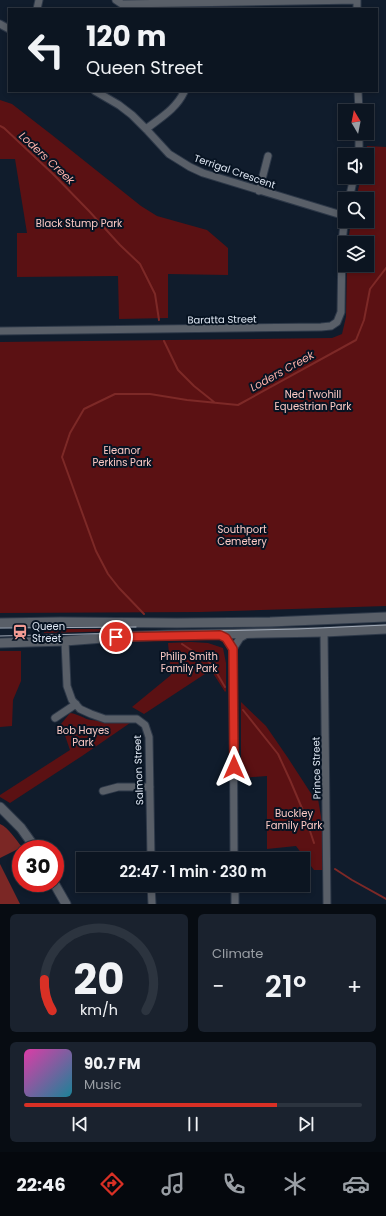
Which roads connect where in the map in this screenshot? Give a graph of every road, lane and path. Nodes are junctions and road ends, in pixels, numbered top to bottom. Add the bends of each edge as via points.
1 (116, 0) edge
2 (357, 0) edge
3 (273, 5) edge
4 (97, 92) edge
5 (184, 92) dead end
6 (358, 92) edge
7 (359, 104) edge
8 (146, 128) junction
9 (268, 156) dead end
10 (259, 191) junction
11 (338, 214) edge
12 (344, 228) edge
13 (0, 332) edge
14 (386, 617) edge
15 (0, 622) edge
16 (386, 628) edge
17 (324, 632) junction
18 (247, 634) junction
19 (220, 635) junction
20 (66, 641) junction
21 (0, 643) edge
22 (233, 649) junction
23 (76, 704) junction
24 (55, 718) dead end
25 (150, 787) junction
26 (103, 791) dead end
27 (0, 809) edge
28 (30, 840) edge
29 (151, 852) edge
30 (234, 852) edge
31 (59, 892) edge
32 (151, 892) edge
33 (235, 892) edge
34 (66, 904) edge
35 (152, 904) edge
36 (235, 904) edge
37 (327, 904) edge

1 - 3 street via 122,4
2 - 3 street
4 - 8 street, Terrigal Crescent via 119,105
5 - 8 street via 175,106
6 - 7 street
8 - 10 street, Terrigal Crescent via 169,154 190,167
9 - 10 street
10 - 11 street, Terrigal Crescent
12 - 13 street, Baratta Street via 341,312 337,322 331,326
14 - 15 street via 276,622
16 - 17 street
17 - 18 street
17 - 37 street, Prince Street
18 - 19 street
18 - 22 street via 240,638
19 - 20 street via 116,637
19 - 22 street via 226,638
20 - 21 street
20 - 23 street via 67,686
22 - 30 street
23 - 24 street
23 - 25 street, Salmon Street via 80,709 105,719 137,719 145,725 149,737
25 - 26 street via 118,787
25 - 29 street, Salmon Street
27 - 28 street via 13,819
31 - 34 street
32 - 35 street
33 - 36 street

